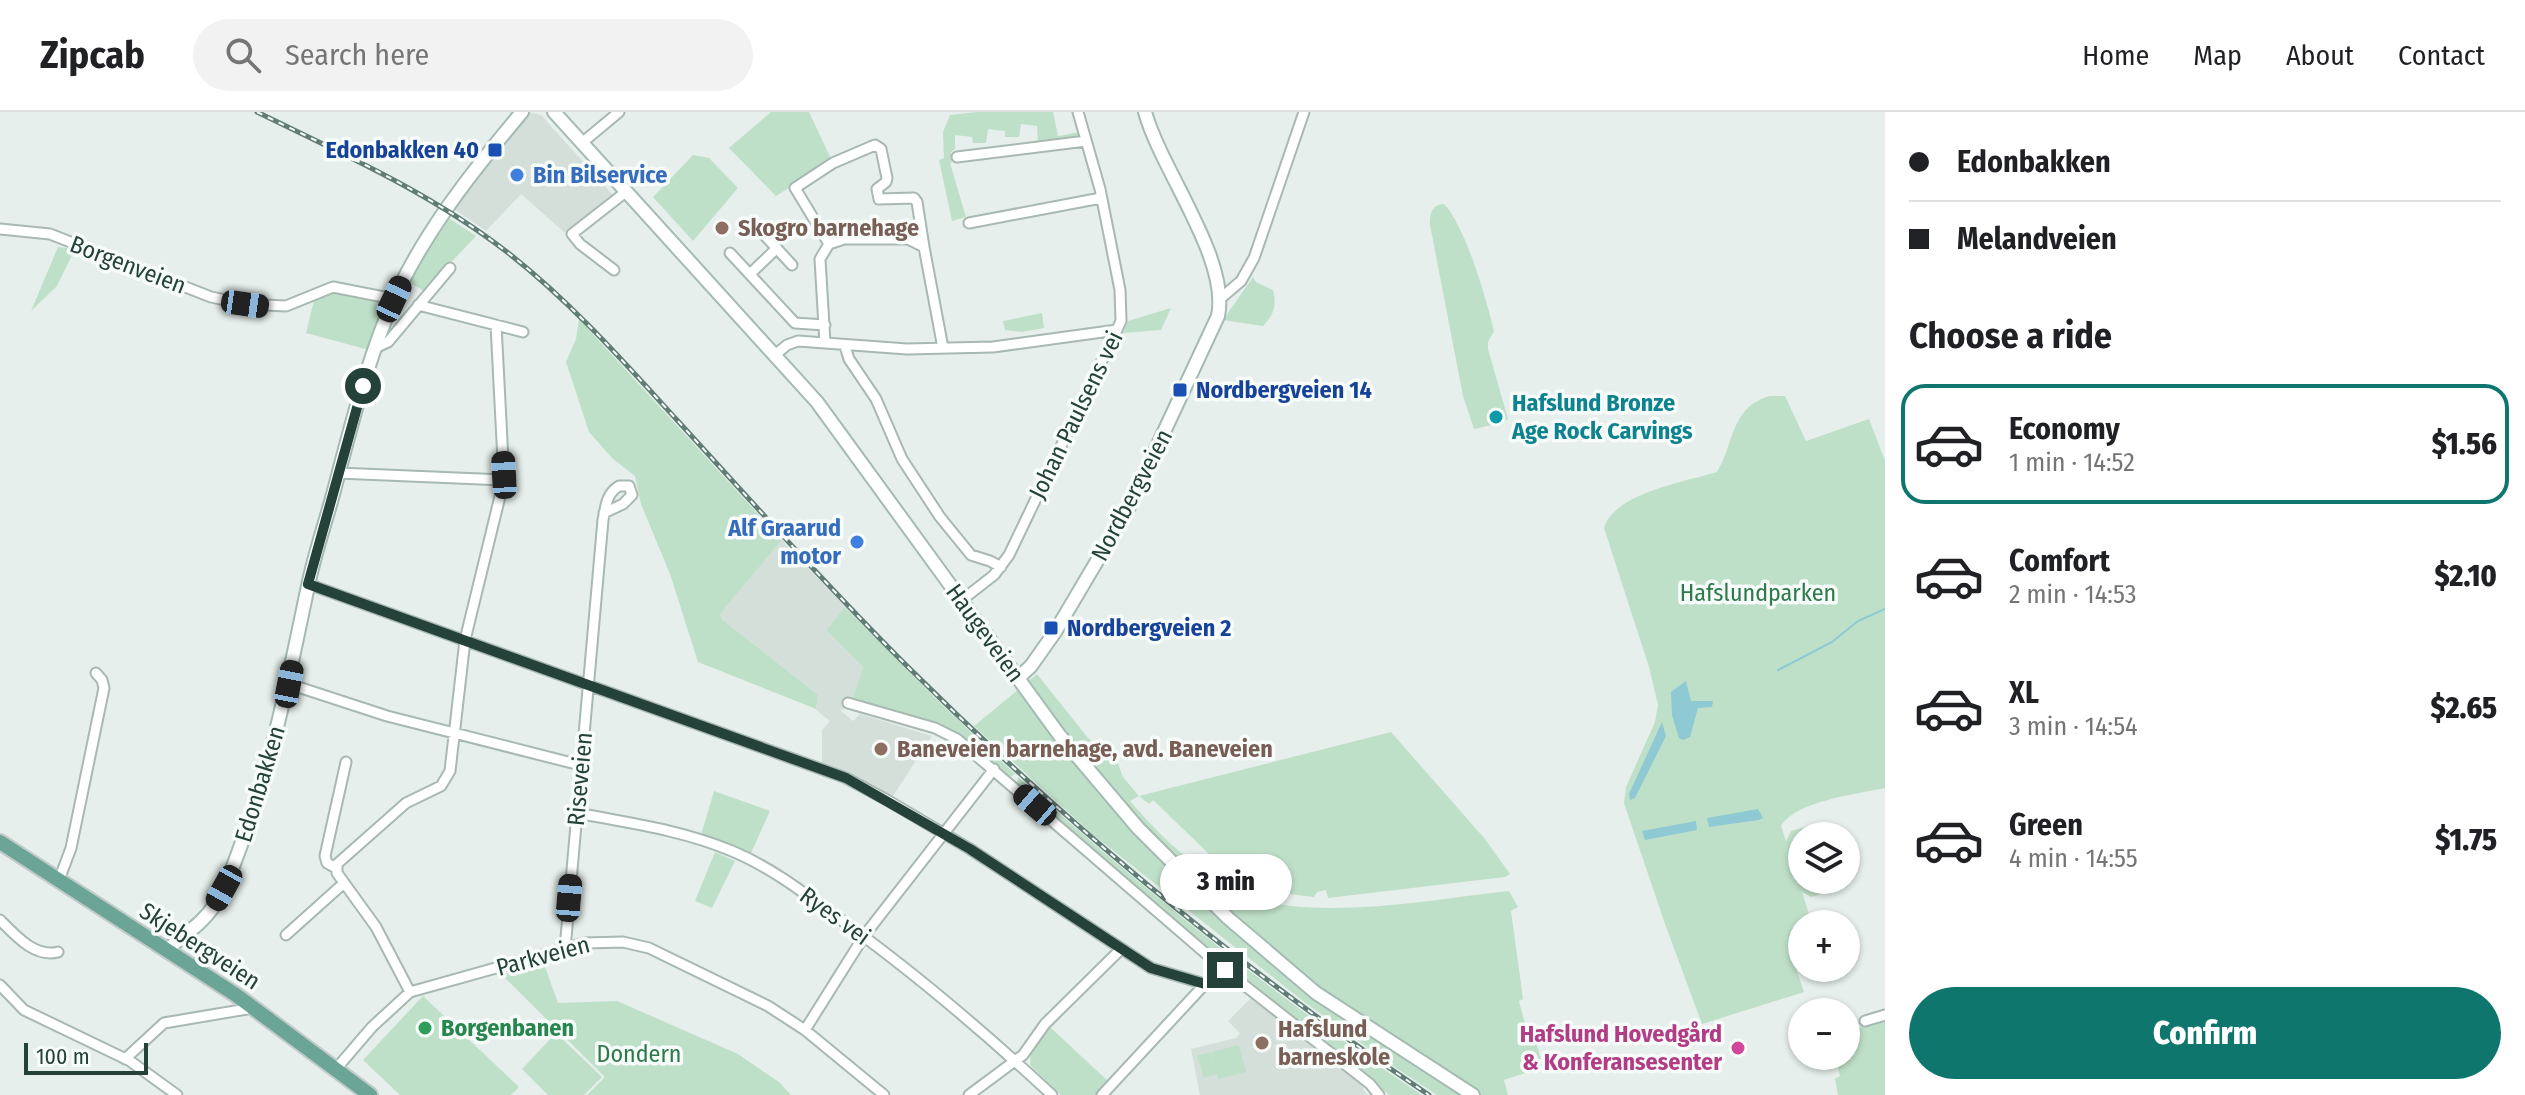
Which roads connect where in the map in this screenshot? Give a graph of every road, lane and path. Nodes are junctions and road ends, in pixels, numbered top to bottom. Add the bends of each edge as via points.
1 (522, 112) edge
2 (554, 112) edge
3 (619, 112) edge
4 (1078, 112) edge
5 (1145, 112) edge
6 (1304, 112) edge
7 (1086, 141) junction
8 (583, 142) junction
9 (957, 157) dead end
10 (627, 191) junction
11 (1101, 198) junction
12 (969, 223) dead end
13 (757, 227) dead end
14 (0, 229) edge
15 (829, 244) junction
16 (924, 247) junction
17 (777, 248) junction
18 (730, 253) dead end
19 (792, 265) dead end
20 (450, 268) dead end
21 (614, 270) dead end
22 (750, 274) junction
23 (1221, 298) junction
24 (394, 299) junction
25 (418, 305) junction
26 (496, 325) junction
27 (825, 325) junction
28 (1117, 330) junction
29 (523, 332) dead end
30 (825, 343) junction
31 (845, 346) junction
32 (375, 348) junction
33 (943, 348) junction
34 (776, 354) junction
35 (338, 473) junction
36 (504, 480) junction
37 (604, 513) dead end
38 (1001, 567) junction
39 (308, 584) junction
40 (962, 600) junction
41 (465, 640) junction
42 (96, 673) dead end
43 (1018, 678) junction
44 (289, 684) junction
45 (588, 684) junction
46 (848, 703) dead end
47 (454, 733) junction
48 (346, 762) dead end
49 (580, 765) junction
50 (994, 769) junction
51 (577, 813) junction
52 (945, 835) junction
53 (0, 842) edge
54 (336, 868) junction
55 (59, 880) junction
56 (344, 883) junction
57 (0, 920) edge
58 (193, 930) junction
59 (286, 935) dead end
60 (864, 936) junction
61 (565, 949) junction
62 (1121, 949) junction
63 (167, 950) junction
64 (58, 952) dead end
65 (181, 958) junction
66 (1225, 970) junction
67 (1205, 984) junction
68 (1, 987) edge
69 (410, 992) junction
70 (252, 1006) junction
71 (1885, 1015) edge
72 (1865, 1021) dead end
73 (805, 1030) junction
74 (125, 1059) junction
75 (1016, 1061) junction
76 (336, 1069) junction
77 (177, 1095) edge
78 (370, 1095) edge
79 (884, 1095) edge
80 (969, 1095) edge
81 (1052, 1095) edge
82 (1102, 1095) edge
83 (1379, 1095) edge
84 (1473, 1095) edge

1 - 24 street, Edonbakken via 424,243
2 - 8 street, Haugeveien
3 - 8 street
4 - 7 street, Johan Paulsens vei
5 - 23 street via 1211,259
6 - 23 street, Nordbergveien via 1254,258 1241,281
7 - 9 street
7 - 11 street, Johan Paulsens vei
8 - 10 street, Haugeveien
10 - 21 street via 572,234
10 - 34 street, Haugeveien
11 - 12 street
11 - 28 street, Johan Paulsens vei via 1121,296
13 - 17 street
14 - 24 street, Borgenveien via 50,234 211,297 245,304 286,306 337,287
15 - 16 street via 844,239 908,239
15 - 16 street via 795,188 833,163 875,145 881,149 887,178 877,189 879,199 914,198
15 - 27 street via 820,259
16 - 33 street
17 - 19 street
17 - 22 street
18 - 22 street
20 - 25 street
22 - 27 street via 795,323
23 - 43 street, Nordbergveien via 1215,324 1129,507 1055,632
24 - 32 street, Edonbakken
25 - 26 street
25 - 32 street via 388,342
26 - 29 street
26 - 36 street
27 - 30 street
28 - 33 street via 1025,344
28 - 38 street, Johan Paulsens vei
30 - 31 street
30 - 34 street via 798,341
31 - 33 street
31 - 38 street via 902,459 940,517 971,555
32 - 35 street, Edonbakken
34 - 40 street, Haugeveien via 844,437
35 - 36 street
35 - 39 street, Edonbakken
36 - 41 street
37 - 45 street, Riseveien
38 - 40 street, Johan Paulsens vei
39 - 41 street
39 - 44 street, Edonbakken
40 - 43 street, Haugeveien
41 - 45 street
41 - 47 street
42 - 55 street via 104,688 71,848
43 - 84 street, Haugeveien via 1121,810 1228,918 1316,993
44 - 47 street
44 - 58 street, Edonbakken via 260,793 232,871 215,904
45 - 49 street, Riseveien
45 - 52 street via 846,778
46 - 50 street via 947,732
47 - 49 street
47 - 54 street via 445,782 406,803
48 - 54 street via 325,856
49 - 51 street, Riseveien
50 - 52 street
50 - 66 street
51 - 60 street, Ryes vei via 669,831 731,851 780,877
51 - 61 street, Riseveien
52 - 60 street
52 - 62 street
53 - 55 main road, Skjebergveien
54 - 56 street
55 - 63 main road, Skjebergveien
56 - 59 street
56 - 69 street via 376,927
57 - 64 street via 35,950
58 - 63 street, Edonbakken
58 - 65 street, Edonbakken
60 - 73 street
60 - 75 street, Ryes vei
61 - 69 street, Parkveien
61 - 73 street, Parkveien via 604,941 649,948
62 - 67 street via 1151,968
62 - 75 street via 1045,1024
63 - 65 main road, Skjebergveien
65 - 70 main road, Skjebergveien
66 - 67 street
66 - 83 street
67 - 82 street
68 - 74 street via 24,1010
69 - 76 street, Parkveien
70 - 74 street via 164,1023
70 - 76 main road, Skjebergveien
71 - 72 street
73 - 79 street, Parkveien
74 - 77 street
75 - 80 street
75 - 81 street, Ryes vei
76 - 78 main road, Skjebergveien

